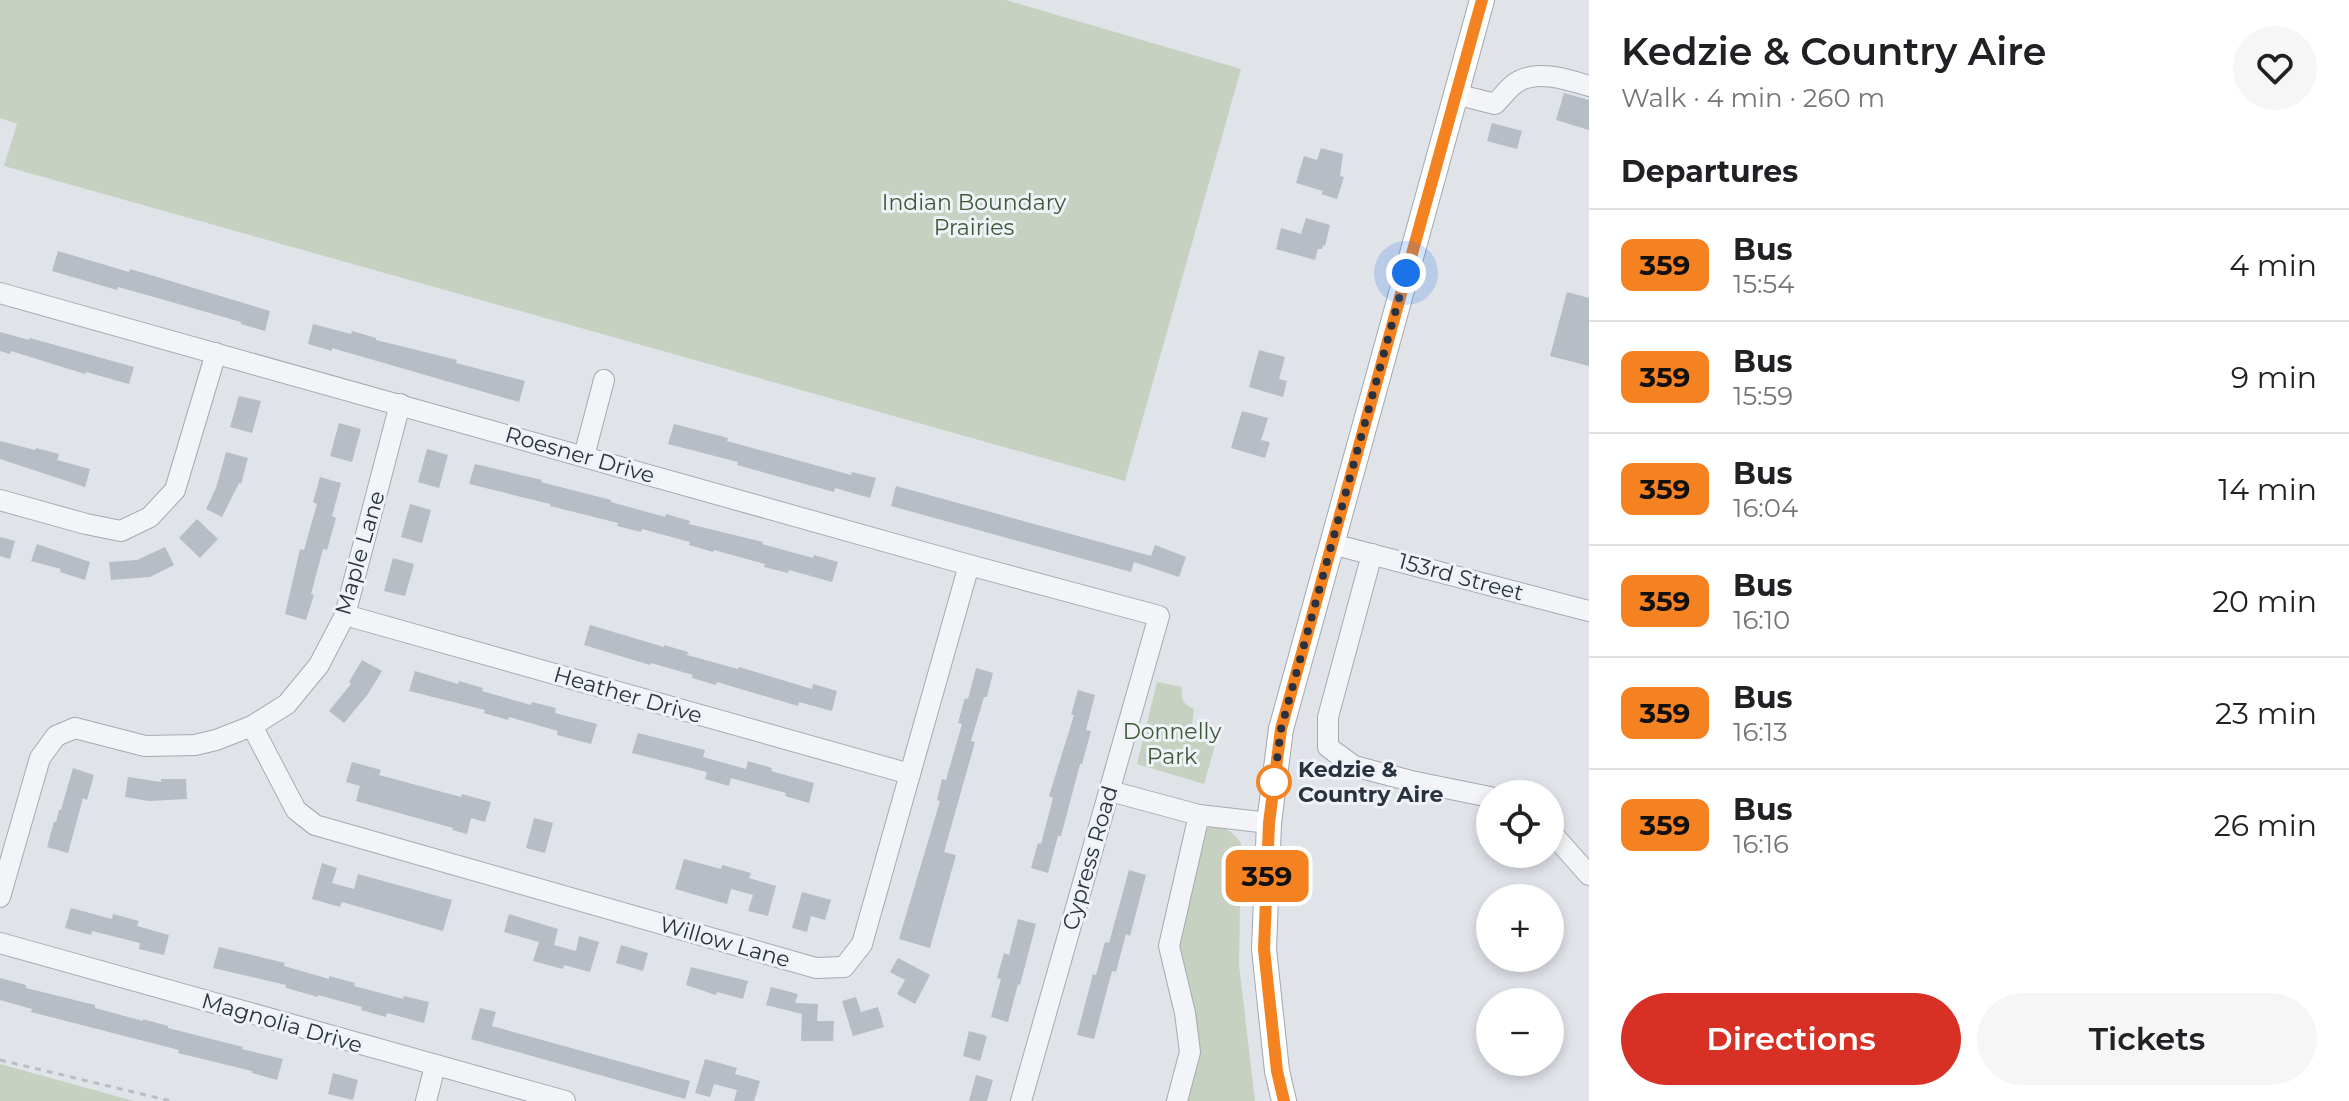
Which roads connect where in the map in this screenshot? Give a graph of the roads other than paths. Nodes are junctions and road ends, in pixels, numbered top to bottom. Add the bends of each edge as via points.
1 (1482, 0) edge
2 (1589, 86) edge
3 (1455, 94) junction
4 (0, 293) edge
5 (216, 353) junction
6 (604, 380) dead end
7 (400, 404) junction
8 (584, 456) junction
9 (0, 500) edge
10 (1332, 544) junction
11 (1372, 554) junction
12 (969, 565) junction
13 (1589, 611) edge
14 (345, 615) junction
15 (1159, 616) joint
16 (252, 726) junction
17 (910, 774) junction
18 (1110, 791) junction
19 (1476, 794) edge
20 (1199, 815) junction
21 (1269, 823) junction
22 (1564, 847) edge
23 (1589, 875) edge
24 (0, 897) edge
25 (0, 943) edge
26 (435, 1066) junction
27 (426, 1101) edge
28 (565, 1101) edge
29 (1021, 1101) edge
30 (1177, 1101) edge
31 (1284, 1101) edge

1 - 3 main road
2 - 3 street via 1533,76 1515,83 1495,104
3 - 10 main road
4 - 5 street, Roesner Drive
5 - 7 street, Roesner Drive
5 - 9 street via 175,490 150,517 121,531
6 - 8 street
7 - 8 street, Roesner Drive
7 - 14 street, Maple Lane
8 - 12 street, Roesner Drive
10 - 11 street, 153rd Street
10 - 21 main road via 1281,729
11 - 13 street, 153rd Street
11 - 19 street via 1328,717 1328,747 1354,766
12 - 15 street, Roesner Drive
12 - 17 street, Willow Lane
14 - 16 street, Maple Lane via 319,665 287,704
14 - 17 street, Heather Drive
15 - 18 street, Cypress Road
16 - 17 street, Willow Lane via 296,810 315,825 816,968 844,967 862,944
16 - 24 street, Maple Lane via 195,745 145,746 75,728 56,736 40,758
18 - 20 street
18 - 29 street, Cypress Road
20 - 21 street
20 - 30 street via 1169,946 1190,1052
21 - 31 main road via 1264,949
22 - 23 street
25 - 26 street, Magnolia Drive
26 - 27 street
26 - 28 street, Magnolia Drive

